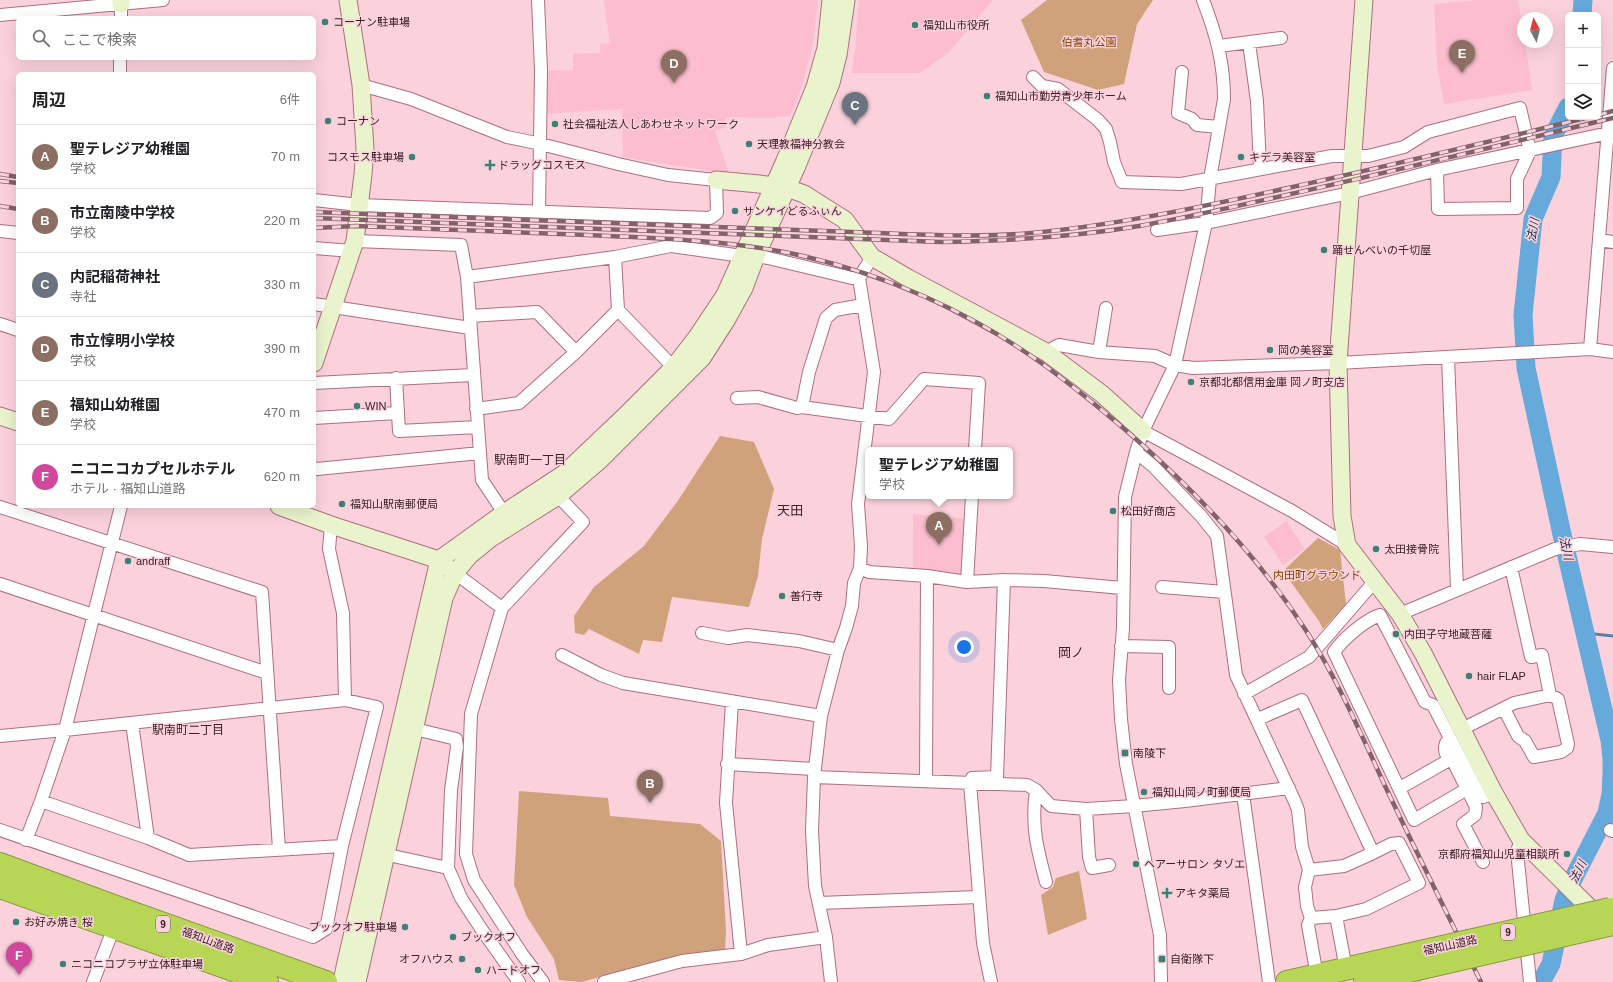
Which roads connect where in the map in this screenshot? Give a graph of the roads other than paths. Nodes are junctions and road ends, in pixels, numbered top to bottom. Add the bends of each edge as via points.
1 (163, 0) edge
2 (348, 0) edge
3 (538, 0) edge
4 (831, 0) edge
5 (846, 0) edge
6 (1203, 0) edge
7 (1364, 0) edge
8 (121, 7) edge
9 (0, 15) edge
10 (1280, 38) dead end
11 (1249, 43) junction
12 (1219, 46) junction
13 (120, 60) edge
14 (1613, 68) edge
15 (120, 72) edge
16 (1182, 72) dead end
17 (1033, 77) dead end
18 (361, 85) junction
19 (1219, 127) junction
20 (1610, 132) edge
21 (541, 144) junction
22 (1535, 149) junction
23 (1353, 157) junction
24 (1260, 168) junction
25 (1609, 168) edge
26 (1437, 170) junction
27 (1210, 179) junction
28 (716, 180) junction
29 (780, 187) junction
30 (1350, 193) junction
31 (316, 200) edge
32 (359, 205) junction
33 (539, 212) junction
34 (1206, 222) junction
35 (1157, 230) dead end
36 (0, 231) edge
37 (16, 233) edge
38 (1599, 240) junction
39 (1613, 242) edge
40 (354, 246) junction
41 (316, 248) edge
42 (749, 256) junction
43 (615, 257) junction
44 (872, 257) junction
45 (467, 277) junction
46 (859, 278) junction
47 (316, 304) edge
48 (863, 305) junction
49 (333, 306) junction
50 (1106, 308) dead end
51 (618, 310) junction
52 (470, 316) junction
53 (0, 324) edge
54 (470, 328) junction
55 (16, 329) edge
56 (318, 344) edge
57 (1590, 349) junction
58 (576, 352) junction
59 (1046, 352) junction
60 (1099, 352) junction
61 (1613, 352) edge
62 (1448, 357) junction
63 (1338, 363) junction
64 (1175, 365) junction
65 (678, 372) junction
66 (474, 375) junction
67 (396, 378) junction
68 (316, 383) edge
69 (737, 398) dead end
70 (802, 407) junction
71 (476, 409) junction
72 (397, 413) junction
73 (0, 416) edge
74 (869, 417) junction
75 (316, 418) edge
76 (16, 421) edge
77 (478, 427) junction
78 (1143, 431) junction
79 (865, 447) edge
80 (975, 447) edge
81 (865, 449) edge
82 (1136, 452) junction
83 (480, 453) junction
84 (316, 469) edge
85 (558, 496) junction
86 (972, 499) edge
87 (0, 507) edge
88 (121, 508) edge
89 (285, 508) edge
90 (504, 513) junction
91 (332, 525) junction
92 (112, 543) junction
93 (1347, 545) junction
94 (1613, 547) edge
95 (439, 560) junction
96 (1511, 567) junction
97 (860, 568) junction
98 (455, 573) junction
99 (926, 576) junction
100 (1004, 580) junction
101 (967, 582) junction
102 (1374, 582) junction
103 (0, 584) edge
104 (1162, 587) dead end
105 (1122, 588) junction
106 (1457, 589) junction
107 (1224, 592) junction
108 (502, 608) junction
109 (1400, 614) junction
110 (94, 615) junction
111 (702, 634) dead end
112 (1121, 646) junction
113 (838, 650) junction
114 (562, 655) dead end
115 (267, 673) junction
116 (1169, 688) dead end
117 (1244, 694) junction
118 (1550, 695) junction
119 (345, 700) junction
120 (732, 701) junction
121 (270, 709) junction
122 (1504, 709) junction
123 (821, 716) junction
124 (1258, 719) junction
125 (132, 723) junction
126 (415, 729) junction
127 (65, 730) junction
128 (1457, 735) junction
129 (0, 736) edge
130 (1449, 760) junction
131 (727, 764) junction
132 (814, 773) junction
133 (926, 781) junction
134 (970, 783) junction
135 (1289, 788) junction
136 (1400, 788) junction
137 (1467, 789) junction
138 (1036, 790) junction
139 (1243, 794) junction
140 (41, 801) junction
141 (1134, 806) junction
142 (1086, 809) junction
143 (0, 830) edge
144 (148, 838) junction
145 (26, 840) junction
146 (1521, 840) junction
147 (342, 846) junction
148 (279, 849) junction
149 (379, 853) junction
150 (1373, 853) junction
151 (1483, 862) dead end
152 (0, 864) edge
153 (1109, 865) dead end
154 (448, 868) junction
155 (1309, 870) junction
156 (1046, 882) dead end
157 (0, 887) edge
158 (978, 897) junction
159 (819, 903) junction
160 (1612, 914) edge
161 (1336, 916) junction
162 (1311, 918) junction
163 (114, 927) junction
164 (1613, 931) edge
165 (826, 937) junction
166 (741, 954) junction
167 (1410, 962) junction
168 (1346, 969) junction
169 (1317, 976) junction
170 (94, 982) edge
171 (267, 982) edge
172 (326, 982) edge
173 (342, 982) edge
174 (357, 982) edge
175 (519, 982) edge
176 (543, 982) edge
177 (604, 982) edge
178 (831, 982) edge
179 (990, 982) edge
180 (1161, 982) edge
181 (1268, 982) edge
182 (1287, 982) edge
183 (1365, 982) edge
184 (1530, 982) edge

1 - 8 street
2 - 18 street
3 - 21 street
4 - 29 street via 826,48
5 - 29 street via 831,83
6 - 12 street
7 - 23 street
8 - 9 street
10 - 11 street
11 - 12 street
11 - 24 street via 1257,101
12 - 19 street via 1224,99
13 - 15 street
14 - 20 street
16 - 19 street via 1178,114 1192,119 1197,125
17 - 27 street via 1042,86 1058,90 1106,129 1122,182 1181,184
18 - 21 street via 411,99 507,138
18 - 32 street via 365,149
19 - 27 street
20 - 22 street
20 - 25 street
21 - 28 street via 668,175
21 - 33 street
22 - 23 street via 1520,108 1428,132 1404,147
22 - 26 street
22 - 26 street via 1517,179 1517,208 1438,209
23 - 24 street via 1332,156
23 - 30 street
24 - 27 street
25 - 38 street
26 - 30 street
27 - 34 street
28 - 29 street
28 - 33 street via 717,213 710,218
29 - 42 street
29 - 44 street via 804,194 845,220
30 - 34 street
30 - 63 street
31 - 32 street
32 - 33 street
32 - 40 street
34 - 35 street
34 - 64 street
36 - 37 street
38 - 39 street
38 - 57 street
40 - 41 street
40 - 45 street via 461,245
40 - 49 street
42 - 43 street via 671,246
42 - 46 street
42 - 65 street via 697,337
43 - 45 street
43 - 51 street
44 - 46 street
44 - 59 street
45 - 52 street
46 - 48 street
47 - 49 street
48 - 70 street via 835,310 826,318 809,372
48 - 74 street via 874,372
49 - 54 street
49 - 56 street
50 - 60 street
51 - 58 street
51 - 65 street
52 - 54 street
52 - 58 street via 537,312
53 - 55 street
54 - 66 street
57 - 61 street
57 - 62 street
58 - 71 street via 519,403
59 - 60 street via 1059,345
59 - 78 street via 1102,394
60 - 64 street via 1155,356
62 - 63 street
62 - 106 street
63 - 64 street via 1193,368
63 - 93 street via 1342,516
64 - 78 street
65 - 85 street via 600,460
65 - 90 street via 624,417 565,473
66 - 67 street
66 - 71 street
67 - 68 street
67 - 72 street
69 - 70 street via 758,397 797,408
70 - 74 street
71 - 77 street
72 - 75 street
72 - 77 street via 399,431
73 - 76 street
74 - 79 street
74 - 80 street via 889,419 924,378 979,383
77 - 83 street
78 - 82 street
78 - 93 street via 1292,511
81 - 97 street via 858,504
82 - 105 street via 1125,497
82 - 107 street via 1153,466 1217,536
83 - 84 street
83 - 90 street via 482,480
85 - 98 street via 490,538 469,556
85 - 108 street via 582,522
86 - 101 street
87 - 92 street
88 - 92 street
89 - 91 street
90 - 95 street
91 - 95 street
91 - 119 street via 329,548 342,613
92 - 110 street
92 - 115 street via 262,592
93 - 102 street
94 - 96 street via 1573,545 1555,549
95 - 98 street
95 - 149 street
96 - 106 street
96 - 118 street via 1531,657 1542,654
97 - 99 street via 869,572
97 - 113 street via 854,583 852,606
98 - 108 street
98 - 126 street via 444,598
99 - 101 street
99 - 133 street
100 - 101 street
100 - 105 street
100 - 134 street via 997,777 972,778
102 - 109 street
102 - 117 street via 1309,657
103 - 110 street
104 - 107 street
105 - 112 street
106 - 109 street
107 - 117 street via 1236,674
108 - 176 street via 471,714 466,854 474,880
109 - 128 street via 1424,653
110 - 115 street
110 - 127 street
111 - 113 street via 728,638 747,634 799,641
112 - 116 street via 1169,646
112 - 141 street via 1121,719
113 - 123 street
114 - 120 street via 601,676 623,683
115 - 121 street
117 - 124 street
118 - 122 street via 1514,703
118 - 122 street via 1558,699 1568,744 1561,752 1534,757 1525,741 1518,736
119 - 121 street
119 - 147 street via 377,707
120 - 123 street
120 - 131 street
121 - 125 street
121 - 148 street
122 - 128 street
123 - 132 street
124 - 135 street
124 - 150 street via 1302,700
125 - 127 street
125 - 144 street
126 - 149 street
126 - 154 street via 456,739
127 - 129 street
127 - 140 street
128 - 130 street via 1446,743 1444,748
128 - 136 street via 1433,705 1424,702 1380,615 1372,618 1340,644 1334,652
128 - 146 street
130 - 136 street
130 - 137 street via 1454,764
131 - 132 street
131 - 166 street via 726,803
132 - 133 street
132 - 159 street via 812,830 815,886
133 - 134 street
134 - 138 street via 1027,785
134 - 158 street
135 - 139 street
135 - 155 street via 1298,810 1302,847
136 - 137 street via 1414,820
137 - 151 street via 1476,811 1473,817 1463,824
138 - 142 street via 1051,806
138 - 156 street via 1033,810 1035,838
139 - 141 street
139 - 181 street
140 - 144 street
140 - 145 street
141 - 142 street
141 - 180 street via 1160,935
142 - 153 street via 1092,868
143 - 145 street
144 - 148 street via 189,854
145 - 147 street via 313,937 326,929
146 - 164 street
146 - 184 street via 1517,851
147 - 148 street
149 - 154 street
149 - 173 street
149 - 174 street
150 - 155 street via 1344,866
150 - 161 street via 1399,842 1420,883 1366,909
152 - 172 highway, 福知山道路 / 9
154 - 175 street via 461,898
155 - 162 street via 1305,888
157 - 163 highway, 福知山道路 / 9
158 - 159 street
158 - 179 street
159 - 165 street
160 - 167 highway, 福知山道路 / 9, bridge
161 - 162 street
161 - 168 street
162 - 169 street via 1308,925
163 - 170 street
163 - 171 highway, 福知山道路 / 9
165 - 166 street via 768,945
165 - 178 street
166 - 177 street via 682,961
167 - 168 highway, 福知山道路 / 9
167 - 183 highway, 福知山道路 / 9
168 - 169 highway, 福知山道路 / 9
169 - 182 highway, 福知山道路 / 9

